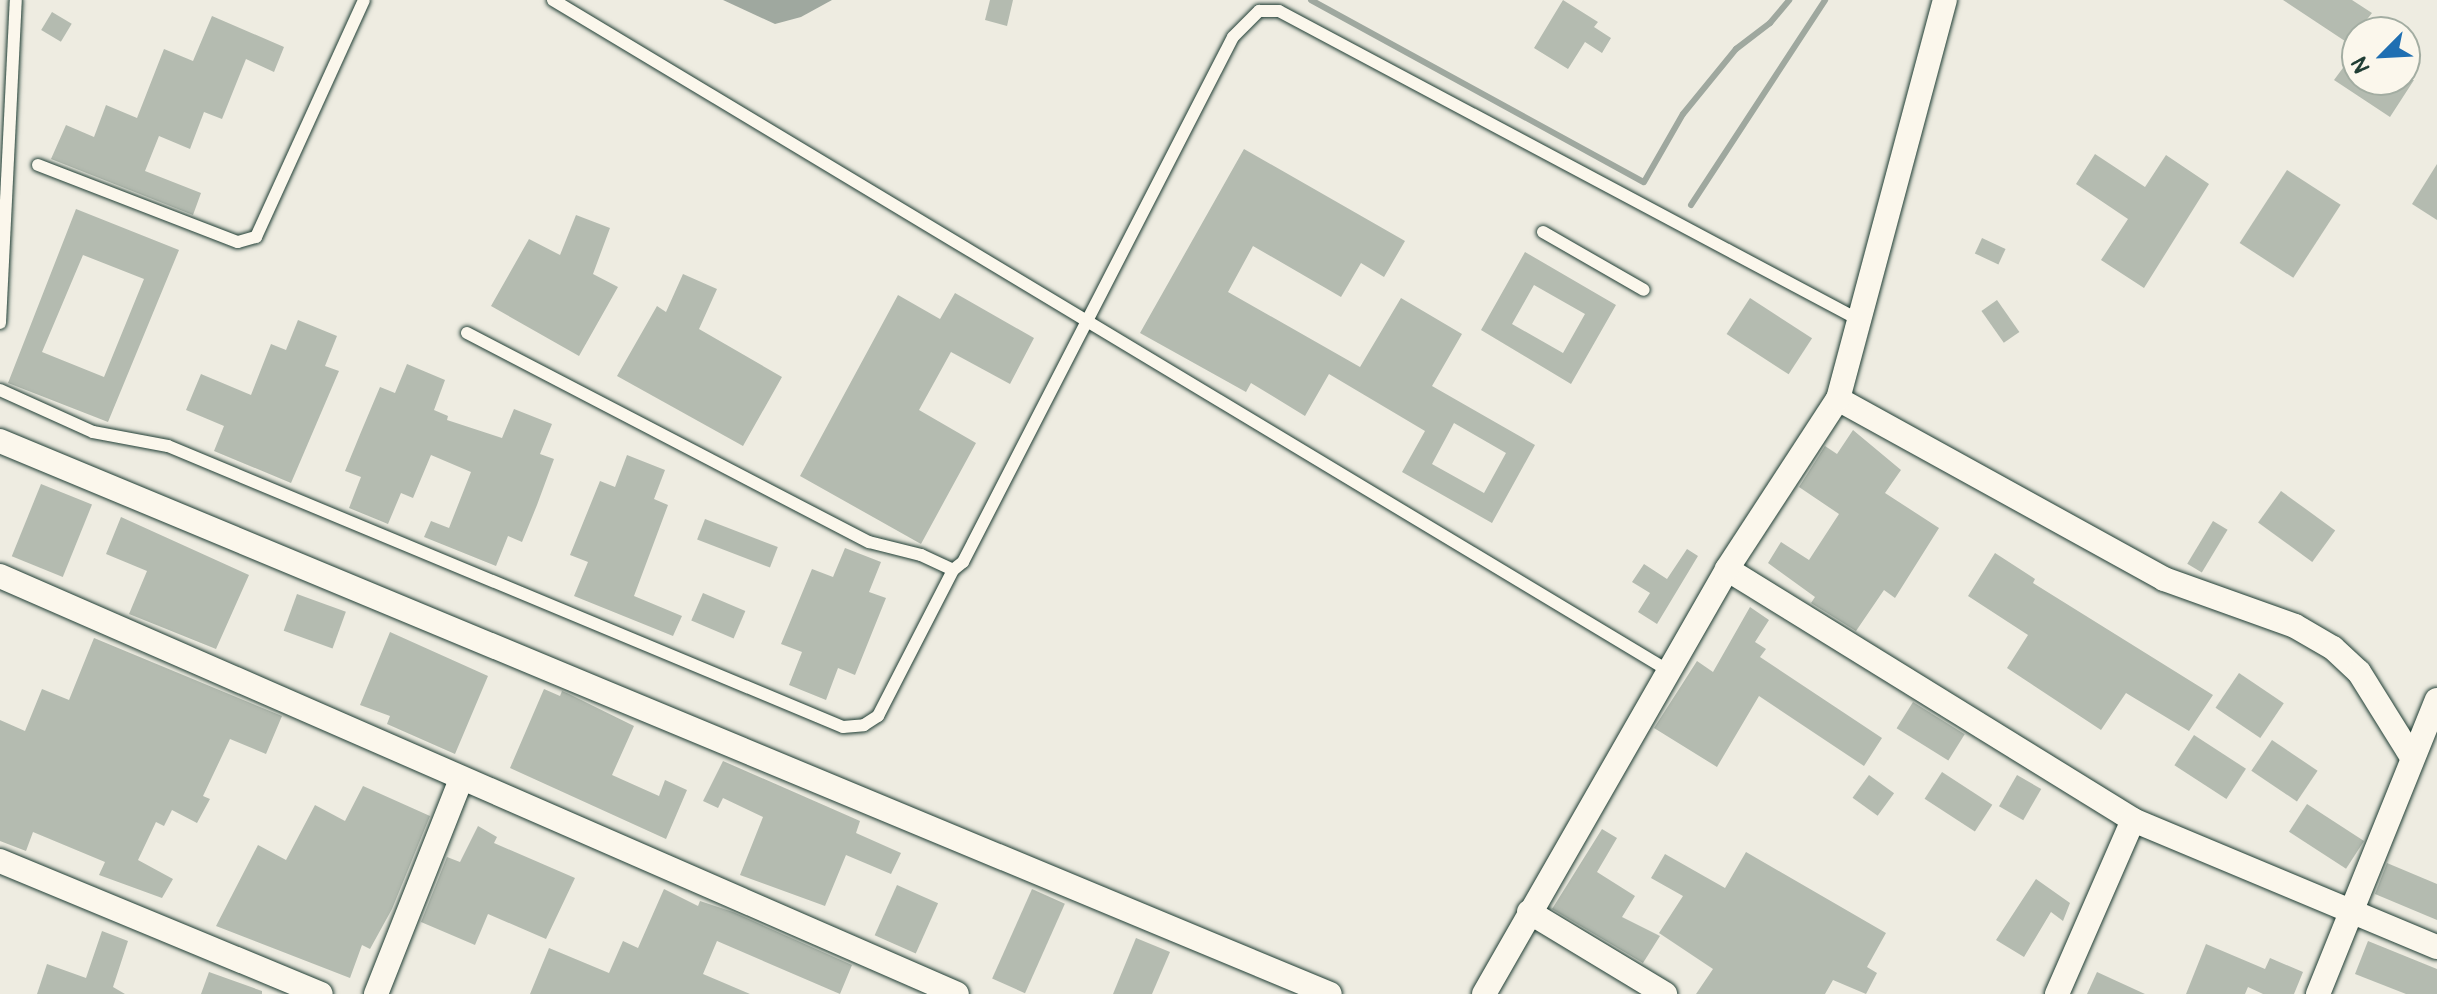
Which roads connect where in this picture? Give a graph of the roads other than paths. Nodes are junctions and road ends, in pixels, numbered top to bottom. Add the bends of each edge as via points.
1 (16, 0) edge
2 (364, 0) edge
3 (553, 0) edge
4 (1945, 0) edge
5 (1262, 6) edge
6 (38, 165) dead end
7 (1543, 232) dead end
8 (1644, 290) dead end
9 (1087, 321) junction
10 (1861, 321) junction
11 (0, 323) edge
12 (467, 333) dead end
13 (0, 390) edge
14 (1838, 399) junction
15 (0, 441) edge
16 (1727, 569) junction
17 (953, 570) junction
18 (0, 576) edge
19 (1669, 671) junction
20 (2437, 700) edge
21 (2412, 757) junction
22 (461, 779) junction
23 (2133, 820) junction
24 (0, 861) edge
25 (1529, 912) junction
26 (2351, 913) junction
27 (2437, 947) edge
28 (321, 994) edge
29 (376, 994) edge
30 (957, 994) edge
31 (1330, 994) edge
32 (1484, 994) edge
33 (1665, 994) edge
34 (2057, 994) edge
35 (2318, 994) edge

1 - 11 lane
2 - 6 lane via 266,230 256,237 238,242
3 - 9 lane
4 - 10 street
5 - 9 lane via 1233,37
5 - 10 lane
7 - 8 lane
9 - 17 lane via 963,562
9 - 19 lane
10 - 14 street
12 - 17 lane via 869,542 921,555
13 - 17 lane via 93,432 168,446 843,727 864,725 878,716
14 - 16 street
14 - 21 street via 2164,579 2295,626 2333,648 2359,672
15 - 31 street
16 - 19 street
16 - 23 street
18 - 22 street
19 - 25 street
20 - 21 street
21 - 26 street
22 - 29 street
22 - 30 street
23 - 26 street
23 - 34 street
24 - 28 street
25 - 32 street
25 - 33 street
26 - 27 street
26 - 35 street

